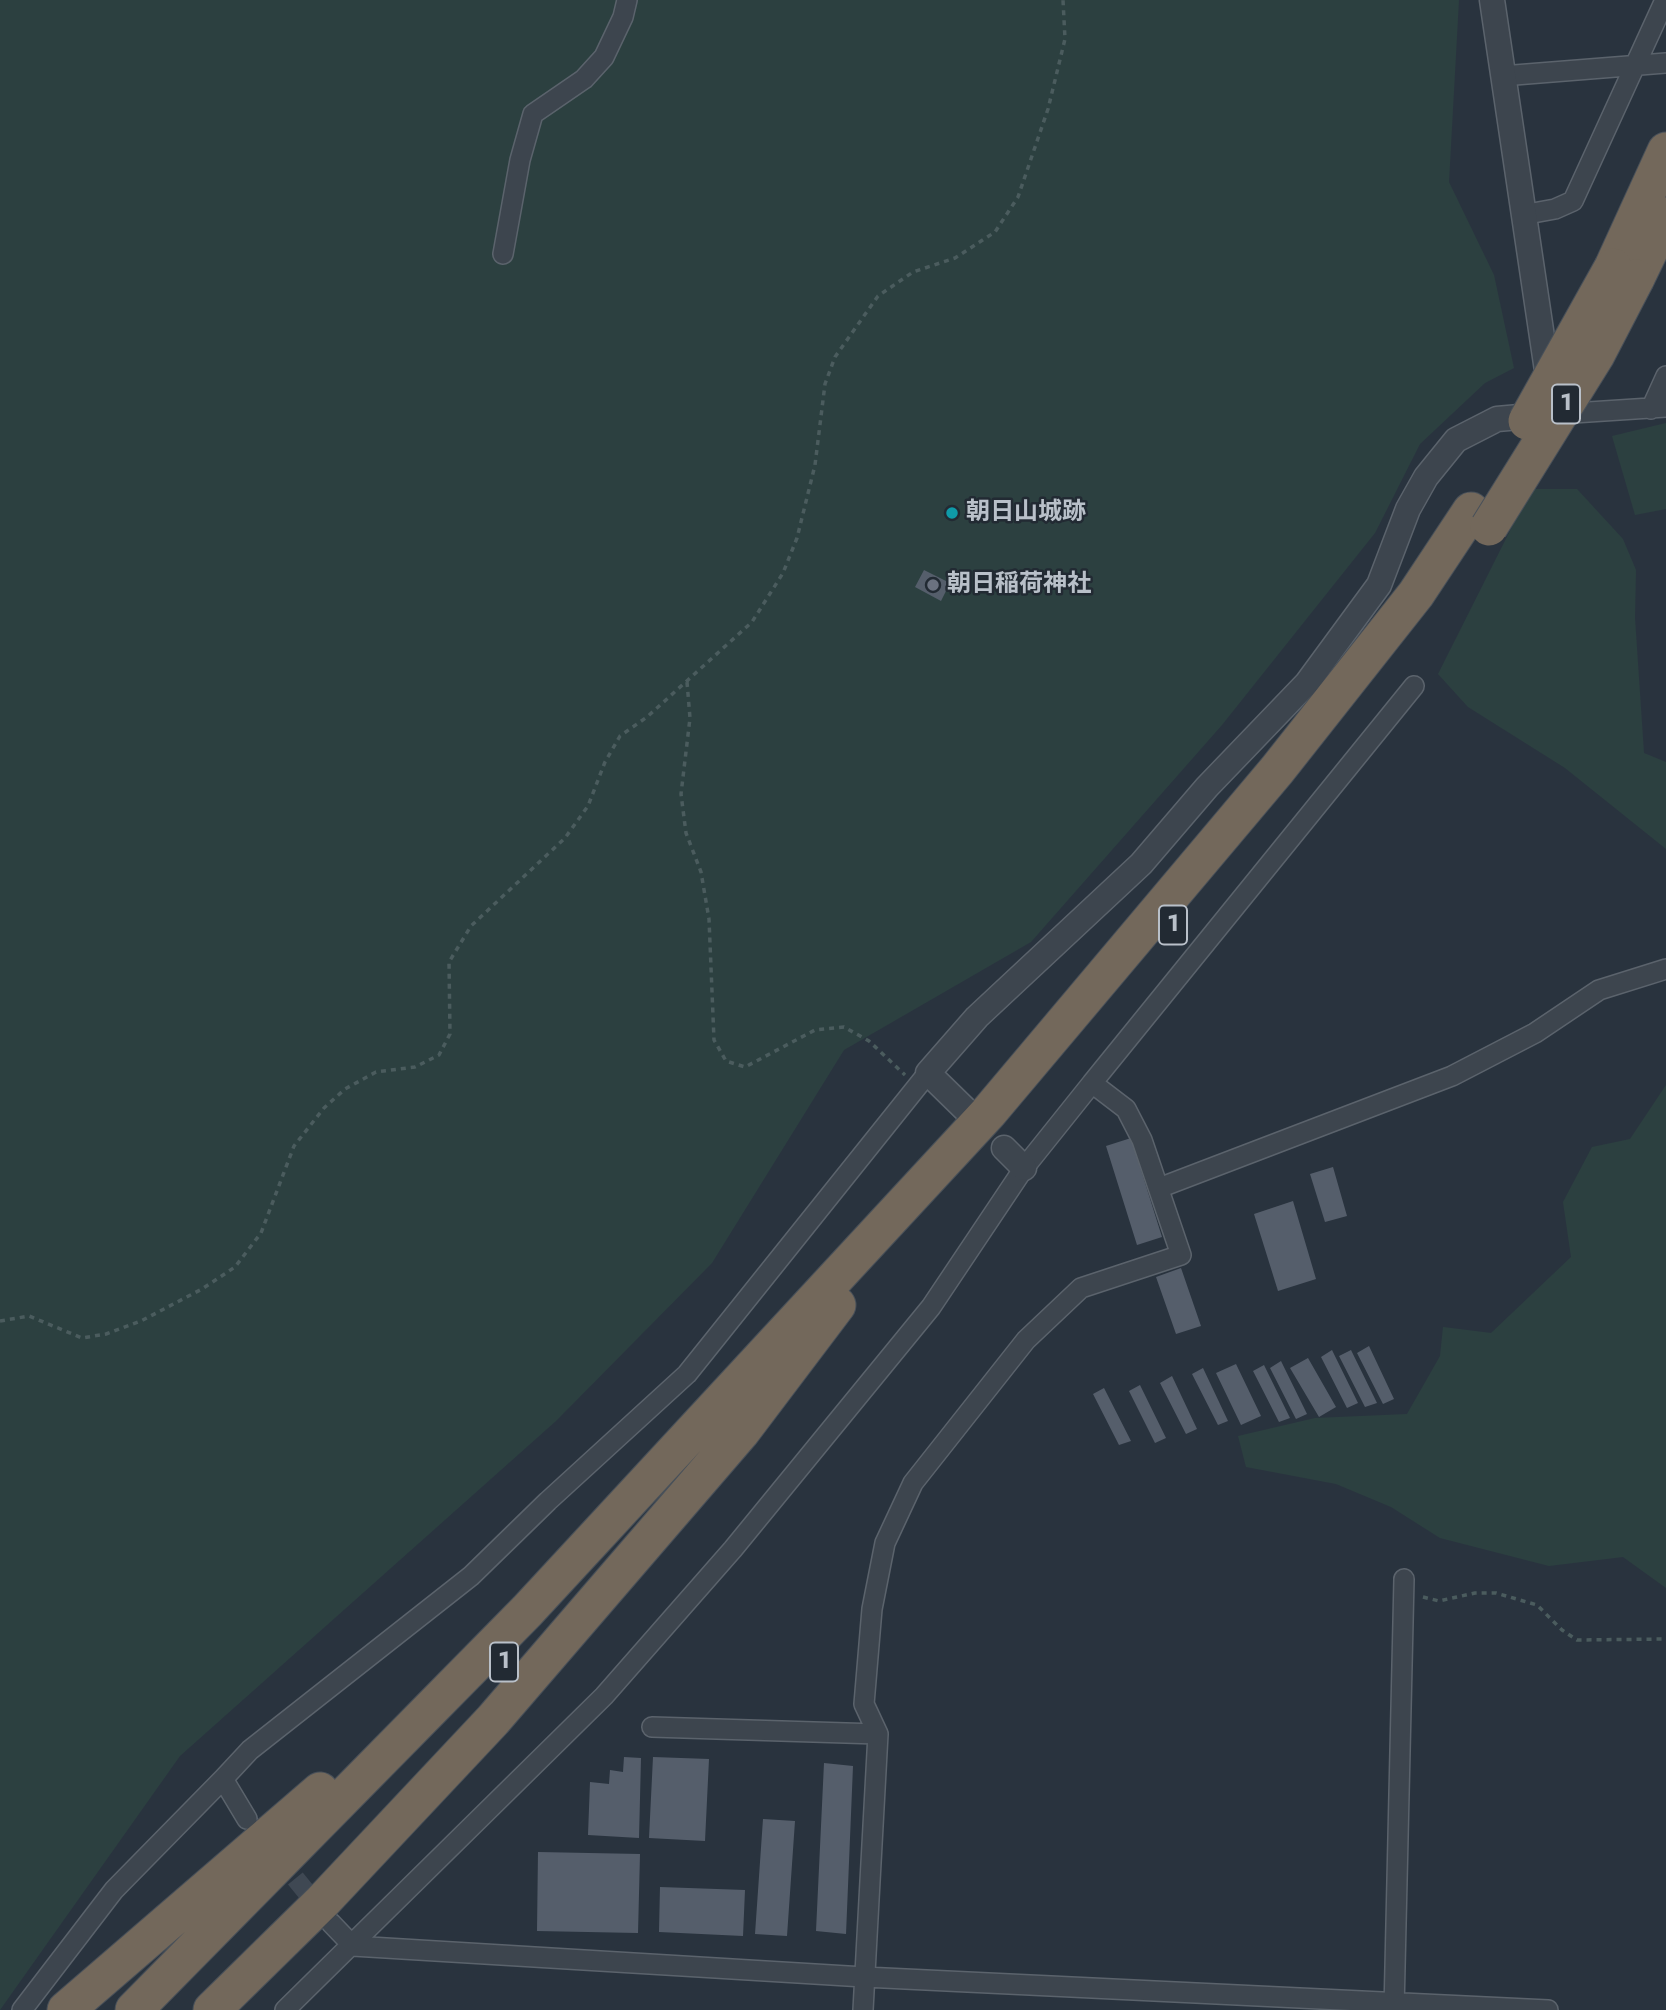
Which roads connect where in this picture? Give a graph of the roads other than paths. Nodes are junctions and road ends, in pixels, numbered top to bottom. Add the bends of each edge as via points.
1 (627, 0) edge
2 (1492, 0) edge
3 (1665, 0) edge
4 (1666, 63) edge
5 (1634, 65) junction
6 (1502, 76) junction
7 (1666, 151) edge
8 (1522, 215) junction
9 (1666, 216) edge
10 (503, 254) dead end
11 (1625, 272) junction
12 (1666, 376) edge
13 (1658, 408) edge
14 (1554, 414) junction
15 (1480, 519) junction
16 (1414, 686) dead end
17 (1666, 968) edge
18 (922, 1080) junction
19 (1092, 1083) junction
20 (970, 1114) dead end
21 (1004, 1148) dead end
22 (1024, 1168) junction
23 (1158, 1188) junction
24 (837, 1305) junction
25 (1404, 1586) road end
26 (547, 1588) junction
27 (652, 1727) dead end
28 (878, 1734) junction
29 (223, 1779) junction
30 (247, 1819) dead end
31 (331, 1923) tunnel mouth
32 (353, 1947) junction
33 (864, 1977) junction
34 (1394, 2006) edge
35 (22, 2010) edge
36 (66, 2010) edge
37 (134, 2010) edge
38 (162, 2010) edge
39 (212, 2010) edge
40 (285, 2010) edge
41 (863, 2010) edge
42 (1548, 2010) edge

1 - 10 street via 624,17 604,57 584,79 533,114
2 - 6 street
3 - 5 street
4 - 5 street
5 - 6 street
5 - 8 street via 1573,201
6 - 8 street
7 - 11 highway
8 - 14 street
9 - 11 highway, 1
11 - 15 highway, 1, bridge via 1596,355
12 - 13 street
13 - 14 street
14 - 18 street via 1497,419 1456,440 1408,509 1379,585 1307,682 1207,787 1142,864 977,1017
15 - 24 highway, 1 via 1435,606 1292,784 998,1134
15 - 26 highway via 1277,770 996,1103
16 - 19 street
17 - 23 street via 1599,990 1535,1033 1452,1076
18 - 20 street
18 - 29 street via 687,1374 471,1576 250,1750
19 - 22 street
19 - 23 street via 1126,1109 1143,1140
21 - 22 street
22 - 32 street via 931,1307 733,1549 604,1696
23 - 28 street via 1181,1255 1081,1288 1026,1340 913,1483 885,1543 872,1609 864,1704
24 - 38 highway, 1 via 540,1626
24 - 39 highway via 741,1432 493,1720 322,1902
25 - 34 street
26 - 36 highway
26 - 37 highway
27 - 28 street
28 - 33 street
29 - 30 street
29 - 35 street via 114,1890
31 - 32 street
32 - 33 street
32 - 40 street
33 - 34 street
33 - 41 street
34 - 42 street

